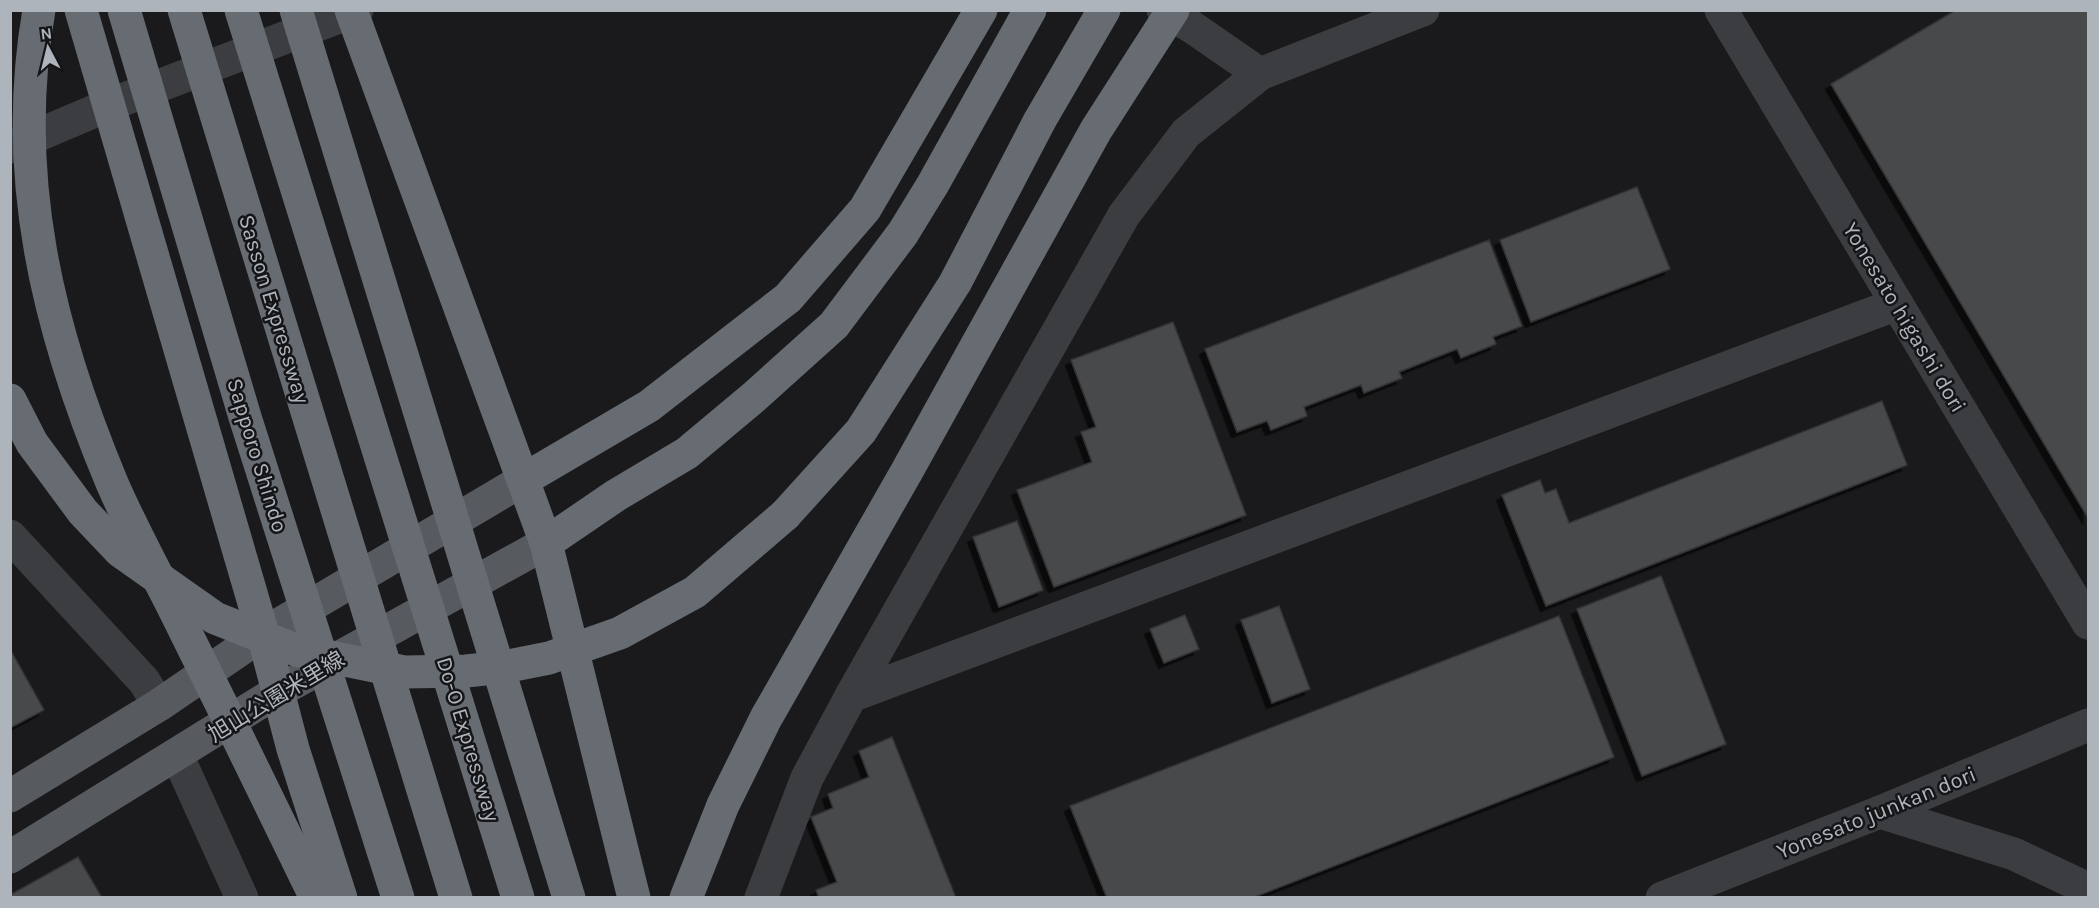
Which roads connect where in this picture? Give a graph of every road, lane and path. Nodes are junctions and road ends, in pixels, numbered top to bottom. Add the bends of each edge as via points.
1 (39, 10) edge
2 (81, 10) edge
3 (124, 10) edge
4 (184, 10) edge
5 (241, 10) edge
6 (296, 10) edge
7 (981, 10) edge
8 (1030, 10) edge
9 (1104, 10) edge
10 (1163, 10) edge
11 (1173, 10) edge
12 (1423, 10) edge
13 (1721, 10) edge
14 (353, 11) edge
15 (1260, 74) junction
16 (109, 105) junction
17 (10, 147) edge
18 (1898, 304) junction
19 (10, 400) edge
20 (523, 480) junction
21 (10, 536) edge
22 (546, 543) junction
23 (2088, 623) edge
24 (263, 634) junction
25 (277, 692) junction
26 (851, 696) junction
27 (159, 705) junction
28 (2088, 725) edge
29 (177, 755) junction
30 (10, 796) edge
31 (1880, 812) junction
32 (10, 857) edge
33 (2088, 889) edge
34 (242, 897) edge
35 (316, 897) edge
36 (341, 897) edge
37 (398, 897) edge
38 (456, 897) edge
39 (519, 897) edge
40 (569, 897) edge
41 (634, 897) edge
42 (686, 897) edge
43 (761, 897) edge
44 (1662, 897) edge

1 - 35 highway, bridge via 31,55 30,169 45,278 64,351 113,484
2 - 16 highway
3 - 37 highway, Sapporo Shindo, bridge via 249,428
4 - 38 highway, Sasson Expressway, bridge
5 - 39 highway, Do-O Expressway, bridge
6 - 40 highway, bridge
7 - 20 highway via 865,209 788,298 649,406
8 - 22 highway via 909,224 834,325 687,453
9 - 19 highway, bridge via 1040,120 955,283 861,431 785,515 695,592 620,633 549,658 466,671 404,672 296,650 215,618 120,551 83,512 32,443
10 - 15 street
11 - 42 highway, bridge via 1096,130 766,718 723,805
12 - 15 street
13 - 18 street, Yonesato higashi dori
14 - 16 street
14 - 20 highway
15 - 26 street via 1186,133 1124,215
16 - 17 street
16 - 24 highway
18 - 23 street, Yonesato higashi dori
18 - 26 street
20 - 22 highway
20 - 24 main road
21 - 27 street via 144,681
22 - 25 main road, 旭山公園米里線
22 - 41 highway
24 - 25 highway
24 - 27 main road
25 - 29 main road, 旭山公園米里線
25 - 36 highway
26 - 43 street via 807,778
27 - 30 main road
28 - 31 street, Yonesato junkan dori
29 - 32 main road, 旭山公園米里線
29 - 34 street
31 - 33 street via 2014,854
31 - 44 street, Yonesato junkan dori

